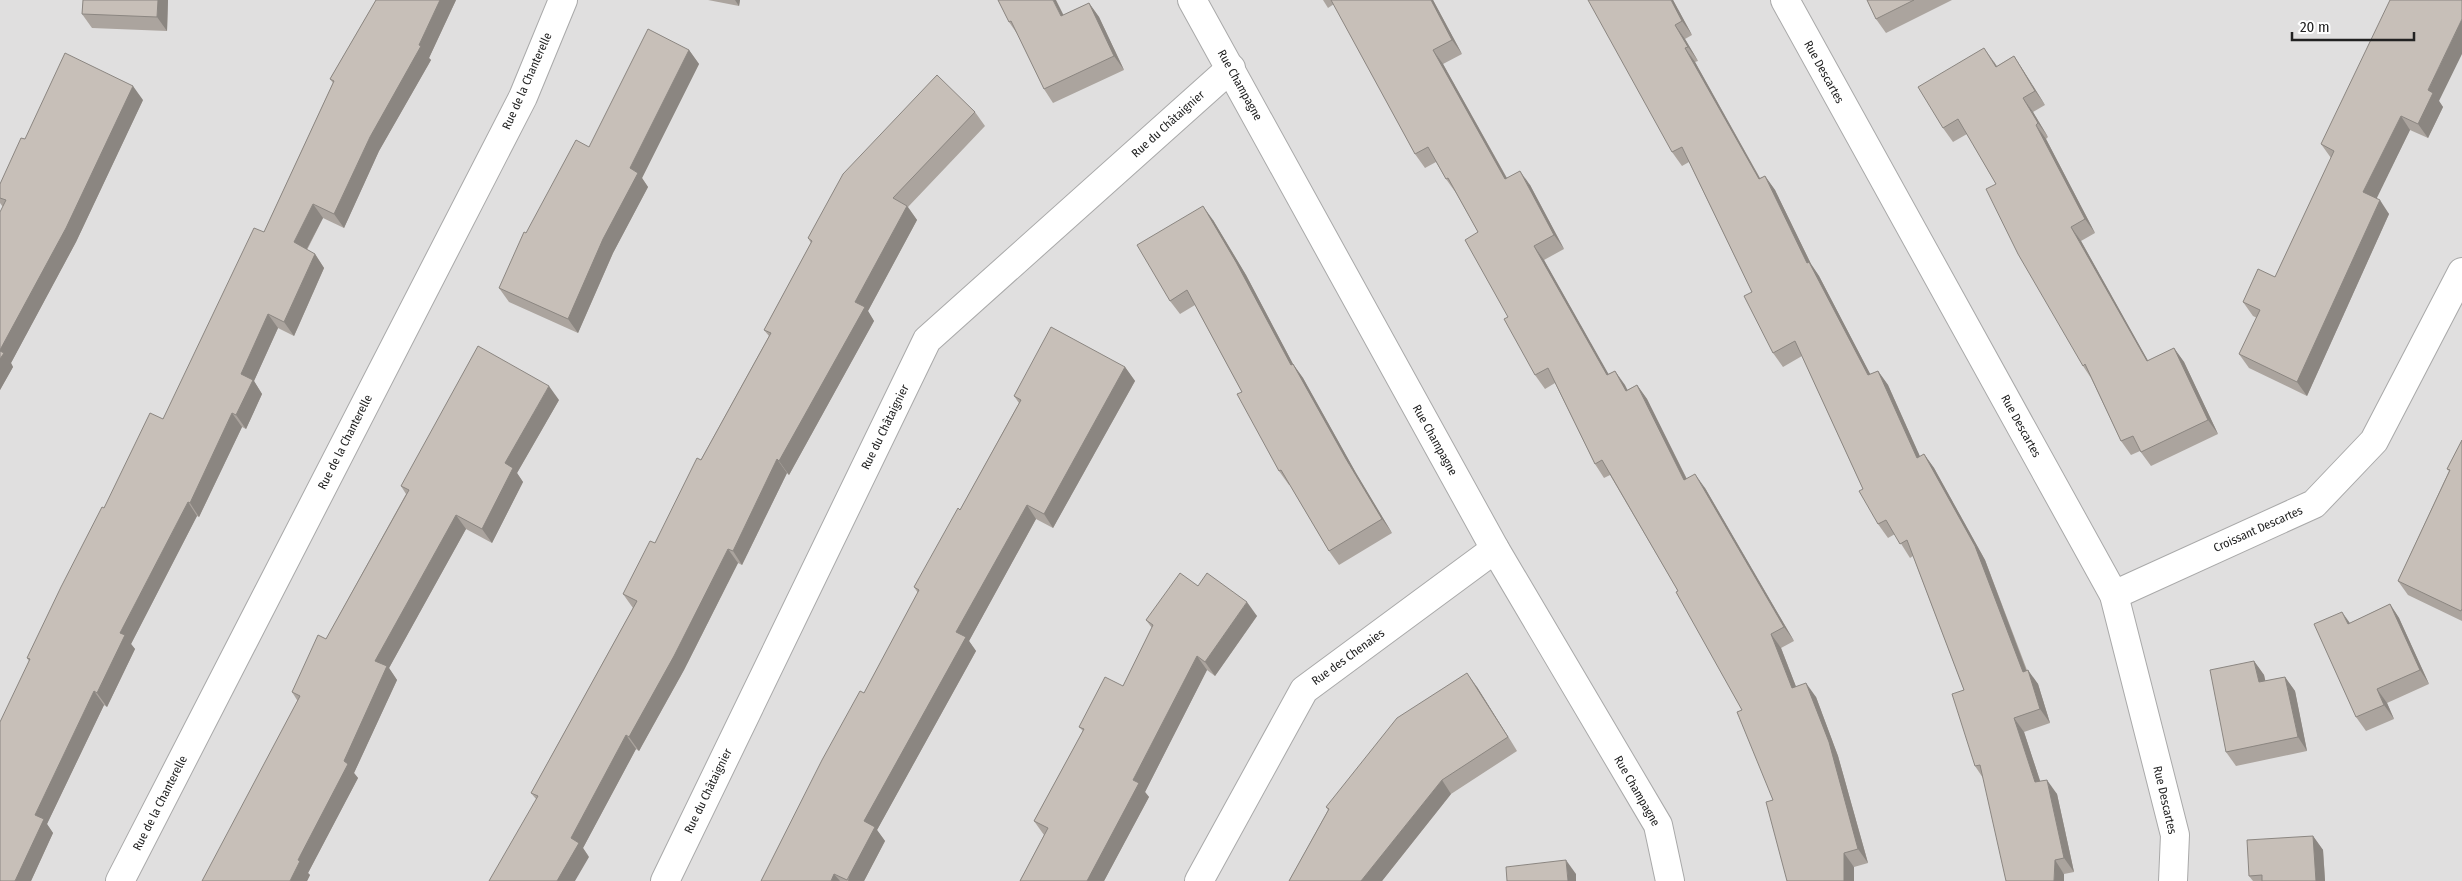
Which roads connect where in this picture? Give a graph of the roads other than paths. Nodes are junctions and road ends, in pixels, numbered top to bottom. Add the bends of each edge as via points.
1 (563, 0) edge
2 (1192, 0) edge
3 (1785, 0) edge
4 (1231, 68) junction
5 (2462, 272) edge
6 (1495, 549) junction
7 (2114, 594) junction
8 (120, 881) edge
9 (665, 881) edge
10 (1200, 881) edge
11 (1670, 881) edge
12 (2173, 881) edge

1 - 8 street, Rue de la Chanterelle via 522,97
2 - 4 street, Rue Champagne
3 - 7 street, Rue Descartes
4 - 6 street, Rue Champagne
4 - 9 street, Rue du Châtaignier via 927,340
5 - 7 street, Croissant Descartes via 2374,441 2314,504
6 - 10 street, Rue des Chenaies via 1304,690
6 - 11 street, Rue Champagne via 1658,825
7 - 12 street, Rue Descartes via 2175,835

